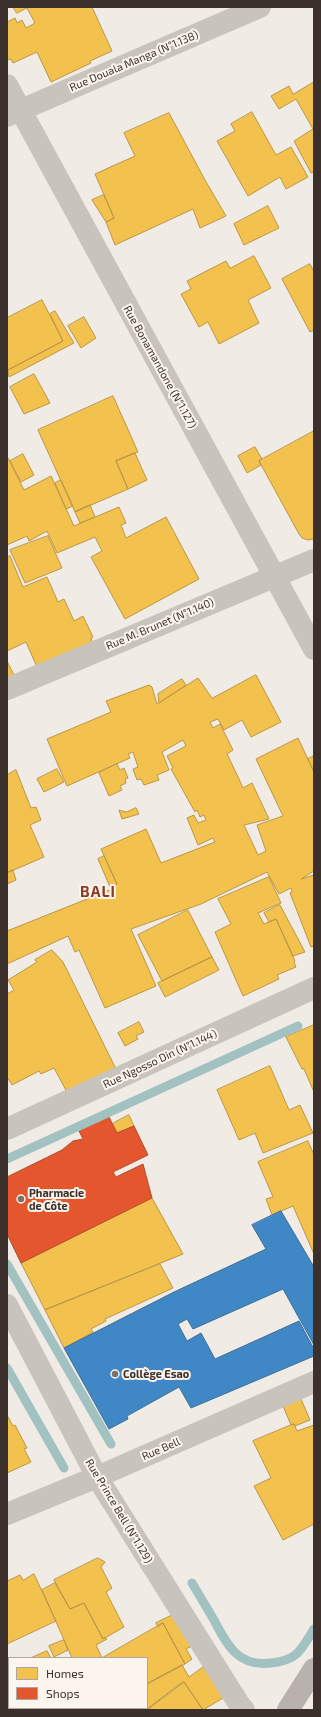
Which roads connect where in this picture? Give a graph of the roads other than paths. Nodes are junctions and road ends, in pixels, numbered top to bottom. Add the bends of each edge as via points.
1 (260, 7) edge
2 (7, 84) edge
3 (14, 113) edge
4 (314, 560) edge
5 (274, 576) junction
6 (314, 649) edge
7 (7, 689) edge
8 (314, 988) edge
9 (7, 1129) edge
10 (7, 1305) edge
11 (314, 1382) edge
12 (97, 1477) junction
13 (7, 1514) edge
14 (314, 1670) edge
15 (244, 1710) edge
16 (288, 1710) edge

1 - 3 street, Rue Douala Manga (N°1.138)
2 - 3 street, Rue Bonamandone (N°1.127)
3 - 5 street, Rue Bonamandone (N°1.127)
4 - 5 street, Rue M. Brunet (N°1.140)
5 - 6 street, Rue Bonamandone (N°1.127)
5 - 7 street, Rue M. Brunet (N°1.140)
8 - 9 street, Rue Ngosso Din (N°1.144)
10 - 12 street, Rue Prince Bell (N°1.129)
11 - 12 street, Rue Bell
12 - 13 street, Rue Bell
12 - 15 street, Rue Prince Bell (N°1.129)
14 - 16 main road

